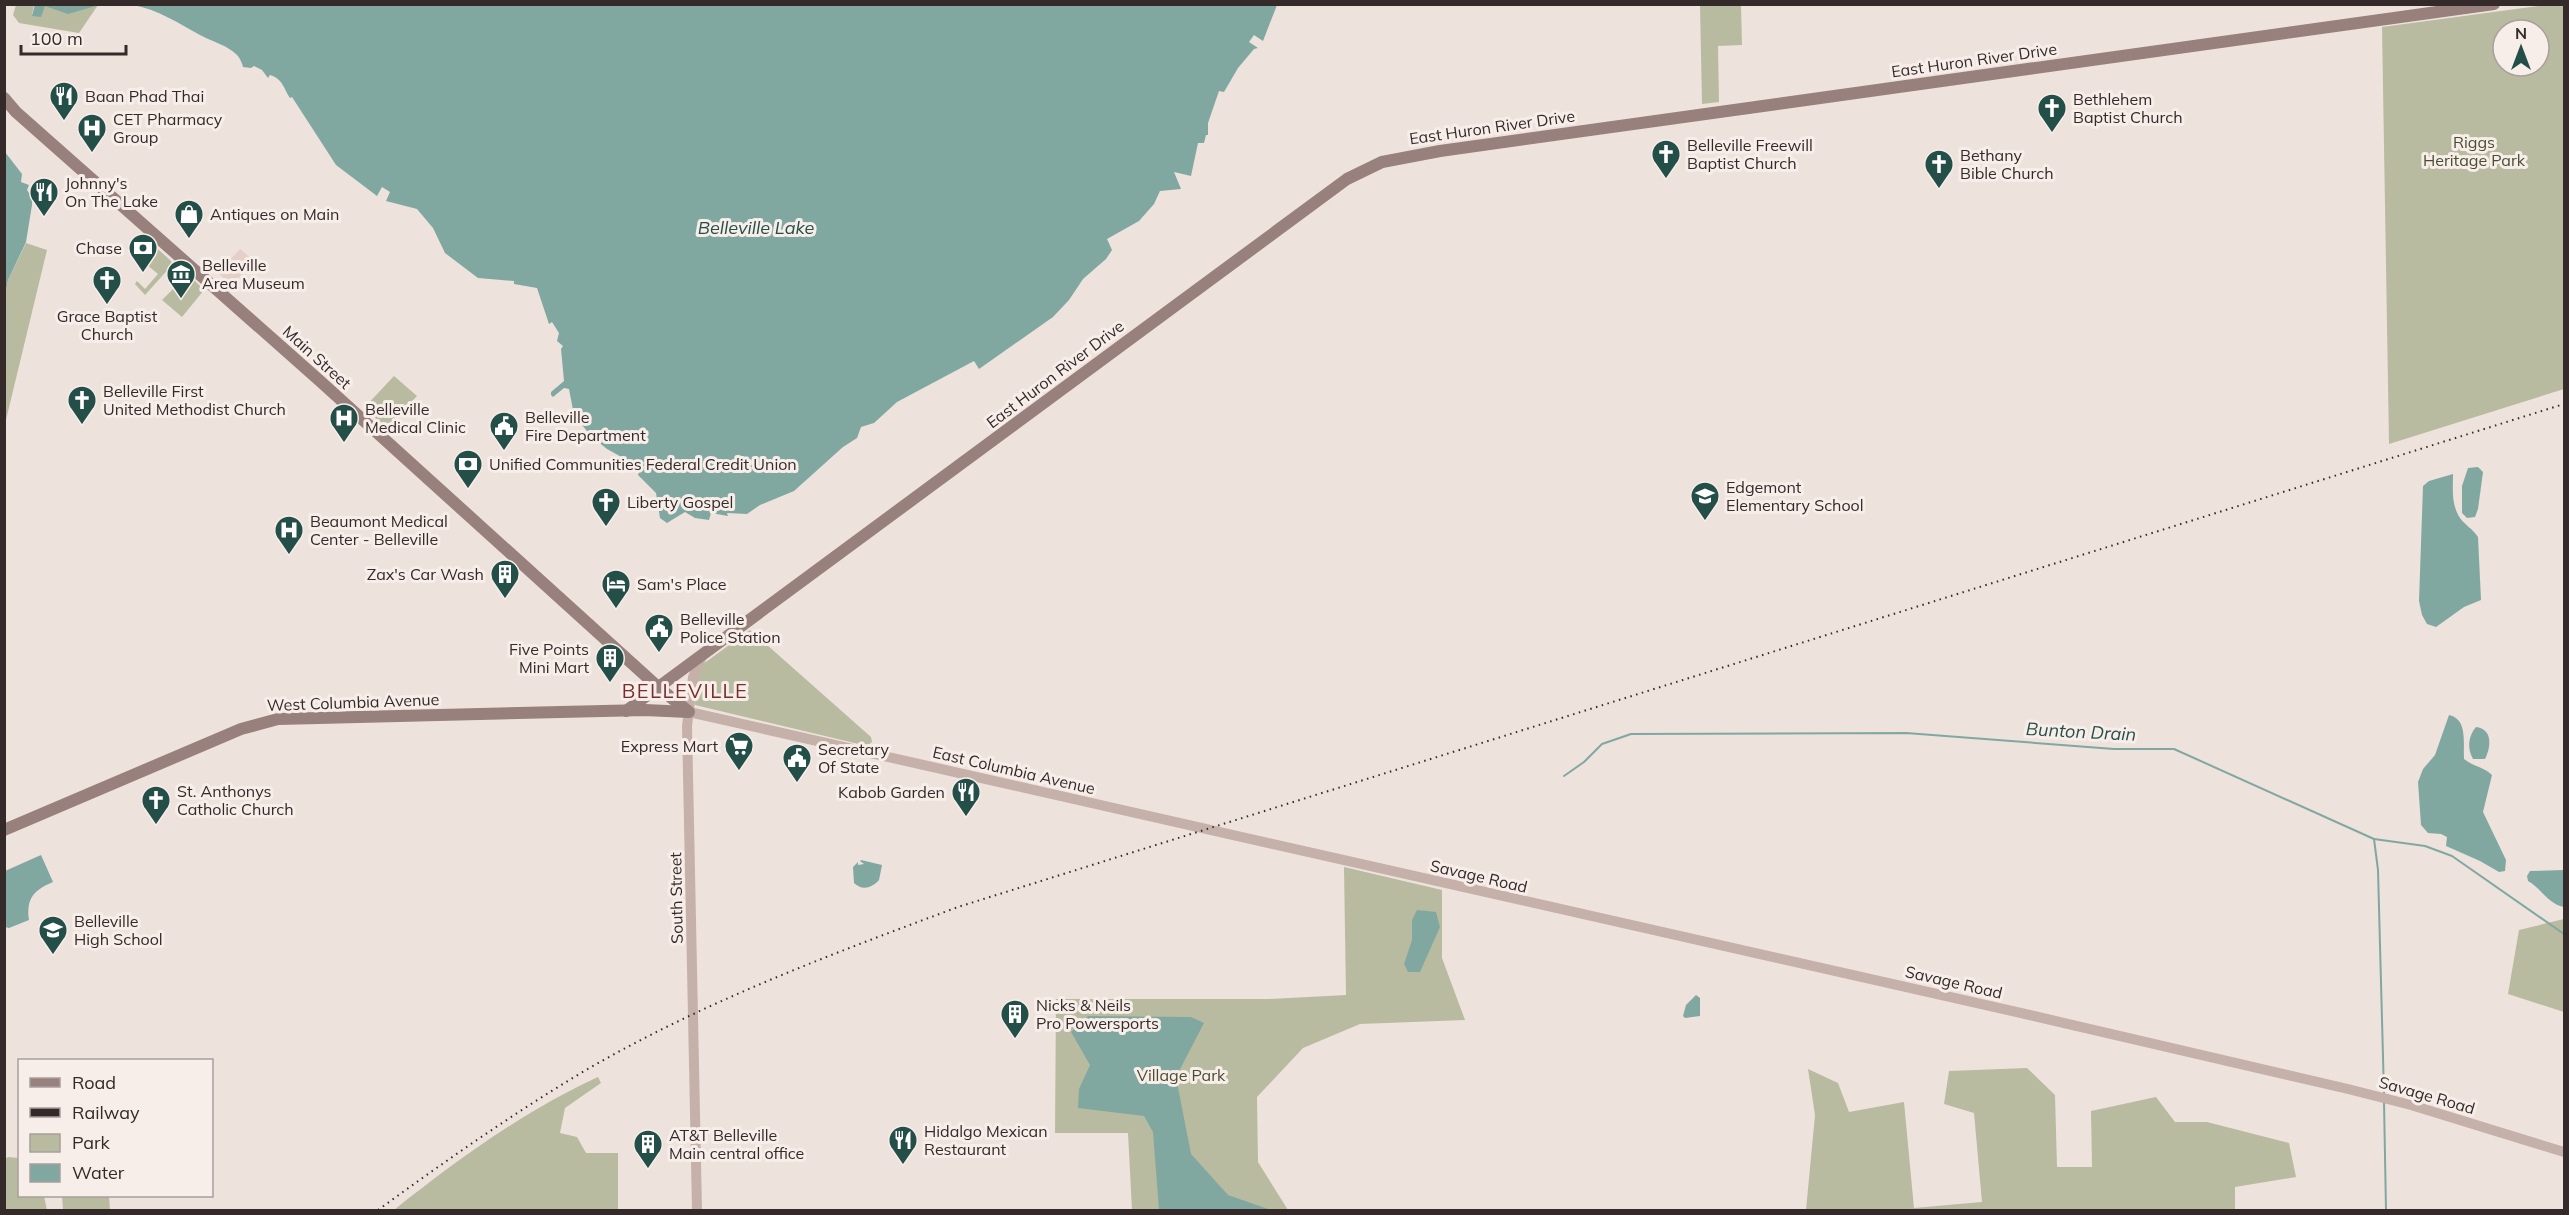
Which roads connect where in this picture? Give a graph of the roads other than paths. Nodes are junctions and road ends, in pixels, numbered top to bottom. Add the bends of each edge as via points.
1 (2494, 4) edge
2 (4, 98) edge
3 (703, 653) junction
4 (658, 687) junction
5 (626, 711) junction
6 (689, 712) junction
7 (4, 830) edge
8 (1332, 858) joint
9 (2565, 1152) edge
10 (697, 1210) edge

1 - 3 main road, East Huron River Drive via 1382,162 1342,182
2 - 4 main road, Main Street
3 - 4 main road, East Huron River Drive
3 - 6 street, South Street via 693,677
4 - 5 main road, East Huron River Drive
4 - 6 main road, Main Street
5 - 6 main road, West Columbia Avenue
5 - 7 main road, West Columbia Avenue via 261,722
6 - 8 street, East Columbia Avenue
6 - 10 street, South Street
8 - 9 street, Savage Road via 2348,1089

